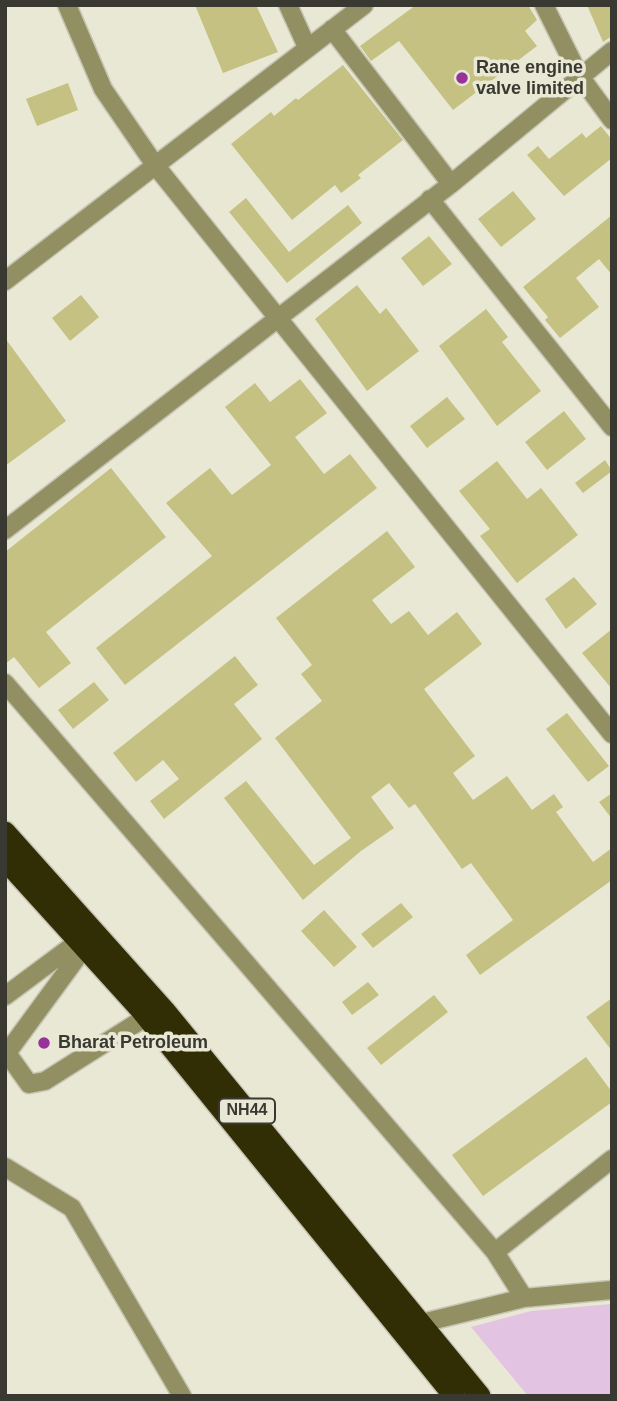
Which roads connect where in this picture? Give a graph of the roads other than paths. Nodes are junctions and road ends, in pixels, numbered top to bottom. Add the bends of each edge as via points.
1 (67, 5) edge
2 (288, 5) edge
3 (364, 5) edge
4 (544, 5) edge
5 (332, 29) junction
6 (307, 47) junction
7 (612, 51) edge
8 (579, 75) junction
9 (612, 120) edge
10 (155, 165) junction
11 (451, 184) junction
12 (430, 200) junction
13 (5, 281) edge
14 (280, 317) junction
15 (612, 427) edge
16 (5, 530) edge
17 (5, 683) edge
18 (612, 734) edge
19 (5, 832) edge
20 (5, 860) edge
21 (81, 944) junction
22 (5, 996) edge
23 (146, 1017) junction
24 (612, 1159) edge
25 (5, 1167) edge
26 (495, 1252) junction
27 (612, 1290) edge
28 (524, 1298) junction
29 (422, 1323) junction
30 (182, 1396) edge
31 (454, 1396) edge
32 (480, 1396) edge

1 - 10 street via 103,89
2 - 6 street
3 - 5 street
4 - 8 street
5 - 6 street
5 - 11 street
6 - 10 street
7 - 8 street
8 - 9 street
8 - 11 street
10 - 13 street
10 - 14 street
11 - 12 street
12 - 14 street
12 - 15 street
14 - 16 street
14 - 18 street
17 - 26 street
19 - 29 highway, NH44 via 165,1011
20 - 21 highway, NH44
21 - 22 street
21 - 23 highway, NH44
21 - 23 street via 8,1053 29,1084 45,1081
23 - 31 highway, NH44
24 - 26 street
25 - 30 street via 72,1208
26 - 28 street
27 - 28 street
28 - 29 street
29 - 32 highway, NH44

